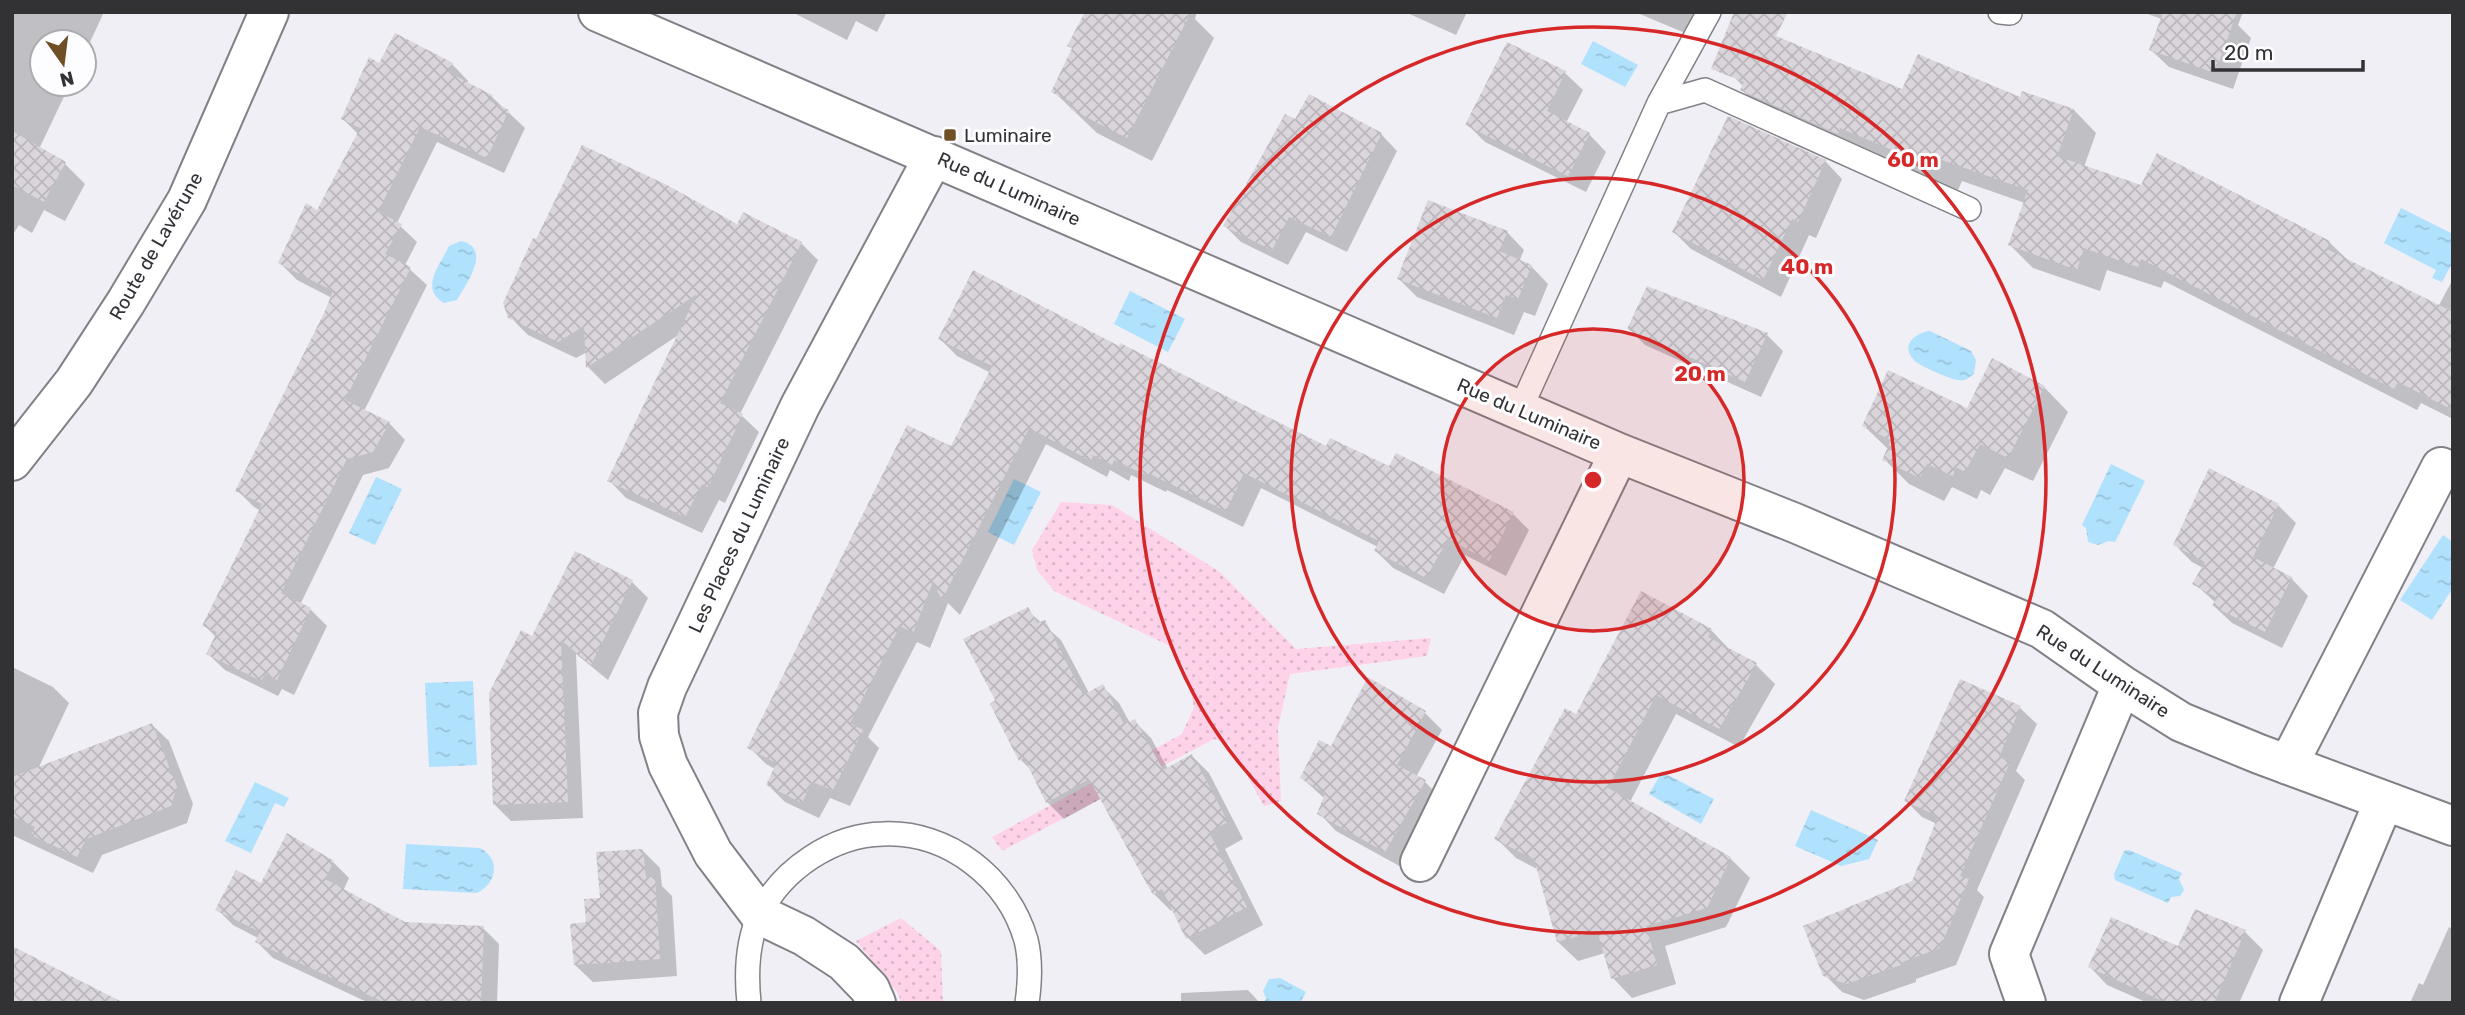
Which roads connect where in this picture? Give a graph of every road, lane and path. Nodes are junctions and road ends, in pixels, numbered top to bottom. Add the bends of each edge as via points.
1 (269, 12) edge
2 (598, 12) edge
3 (1709, 12) edge
4 (1658, 103) junction
5 (934, 156) junction
6 (1969, 209) dead end
7 (1520, 410) junction
8 (1619, 453) junction
9 (12, 461) edge
10 (2441, 467) dead end
11 (2122, 685) junction
12 (2288, 765) junction
13 (2384, 801) junction
14 (2453, 826) edge
15 (1420, 862) dead end
16 (760, 915) junction
17 (749, 1003) edge
18 (876, 1003) edge
19 (1027, 1003) edge
20 (2026, 1003) edge
21 (2299, 1003) edge

1 - 9 street, Route de Lavérune via 187,200 74,382
2 - 5 street, Rue du Luminaire
3 - 4 lane
4 - 6 lane via 1705,90
4 - 7 lane
5 - 7 street, Rue du Luminaire
5 - 16 street, Les Places du Luminaire via 800,406 658,712 668,765 713,853
7 - 8 street, Rue du Luminaire
8 - 11 street, Rue du Luminaire via 2042,629
8 - 15 street
10 - 12 street
11 - 12 street, Rue du Luminaire via 2181,722
11 - 20 street via 2010,954
12 - 13 street, Rue du Luminaire
13 - 14 street, Rue du Luminaire
13 - 21 street
16 - 17 lane via 747,957
16 - 18 street, Les Places du Luminaire via 844,962 870,989
16 - 19 lane via 782,882 810,857 845,841 883,834 922,838 968,859 1012,905 1026,941

